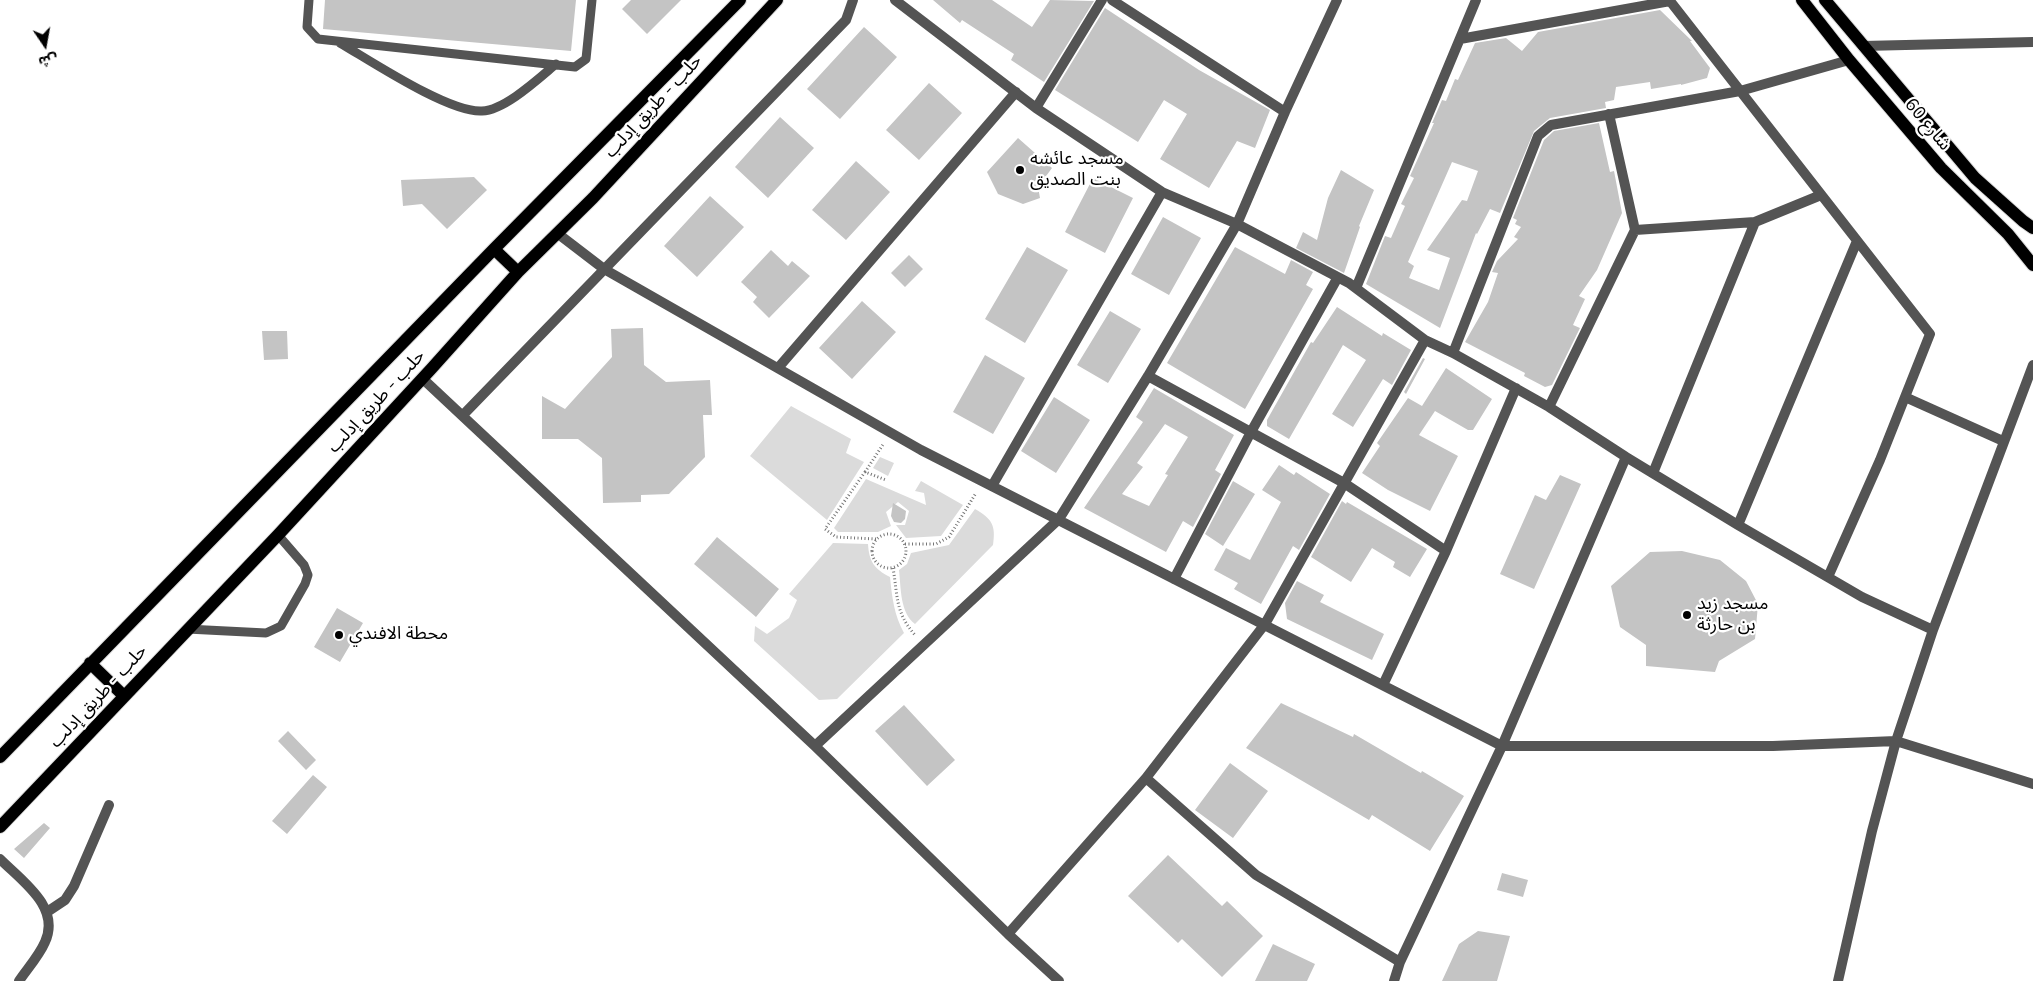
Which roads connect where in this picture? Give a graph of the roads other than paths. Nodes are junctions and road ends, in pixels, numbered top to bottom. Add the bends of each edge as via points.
1 (308, 0) edge
2 (592, 0) edge
3 (740, 0) edge
4 (777, 0) edge
5 (853, 0) edge
6 (895, 0) edge
7 (1102, 0) edge
8 (1112, 0) edge
9 (1337, 0) edge
10 (1476, 0) edge
11 (1802, 0) edge
12 (1825, 0) edge
13 (1460, 39) junction
14 (336, 41) junction
15 (2033, 42) edge
16 (1863, 46) junction
17 (1849, 60) junction
18 (556, 64) junction
19 (1740, 91) junction
20 (1016, 92) junction
21 (1036, 108) junction
22 (1285, 112) junction
23 (1609, 114) junction
24 (1162, 192) junction
25 (1821, 195) junction
26 (1755, 222) junction
27 (1237, 224) junction
28 (2033, 228) edge
29 (1634, 230) junction
30 (557, 233) junction
31 (1857, 241) junction
32 (494, 249) junction
33 (2033, 265) edge
34 (604, 268) junction
35 (518, 272) junction
36 (1338, 277) junction
37 (1356, 288) junction
38 (1425, 340) junction
39 (1453, 353) junction
40 (2033, 365) edge
41 (778, 368) junction
42 (1148, 376) junction
43 (423, 379) junction
44 (1516, 388) junction
45 (1905, 397) junction
46 (1549, 407) junction
47 (463, 415) junction
48 (1251, 432) junction
49 (2003, 441) junction
50 (1626, 457) junction
51 (1653, 474) junction
52 (1344, 483) junction
53 (987, 484) junction
54 (1059, 519) junction
55 (1738, 525) junction
56 (278, 535) junction
57 (1446, 550) junction
58 (1828, 577) junction
59 (1174, 579) junction
60 (1266, 624) junction
61 (187, 629) junction
62 (1933, 630) junction
63 (90, 663) junction
64 (1383, 685) junction
65 (124, 696) junction
66 (1896, 741) junction
67 (815, 746) junction
68 (1502, 746) junction
69 (0, 757) edge
70 (1146, 778) junction
71 (2033, 784) edge
72 (109, 805) dead end
73 (0, 826) edge
74 (0, 859) edge
75 (47, 912) junction
76 (1008, 934) junction
77 (1400, 962) junction
78 (19, 981) edge
79 (1059, 981) edge
80 (1394, 981) edge
81 (1838, 981) edge

1 - 14 lane via 307,27 318,39
2 - 18 lane via 586,59 575,67
3 - 32 main road, حلب - طريق إدلب
4 - 30 main road, حلب - طريق إدلب
5 - 34 street via 846,20
6 - 20 street
7 - 21 street
8 - 22 street
9 - 22 street
10 - 13 street
11 - 17 main road, شارع 60
12 - 16 main road, شارع 60
13 - 19 street via 1670,1
13 - 37 street
14 - 18 lane
14 - 18 lane via 437,99 466,110 483,111 500,106
15 - 16 street
16 - 28 main road, شارع 60 via 1975,178
17 - 19 street
17 - 33 main road, شارع 60 via 1940,168 2008,234
19 - 23 street
19 - 25 street
20 - 21 street
20 - 41 street
21 - 24 street
22 - 27 street
23 - 29 street
23 - 39 street via 1551,125 1538,136
24 - 27 street
24 - 53 street
25 - 26 street
25 - 31 street
26 - 29 street
26 - 51 street
27 - 36 street
27 - 42 street
29 - 46 street
30 - 34 street
30 - 35 main road, حلب - طريق إدلب
31 - 45 street via 1930,334
31 - 55 street
32 - 35 main road
32 - 63 main road, حلب - طريق إدلب
34 - 41 street
34 - 47 street
35 - 43 main road, حلب - طريق إدلب
36 - 37 street
36 - 48 street
37 - 38 street
38 - 39 street
38 - 52 street
39 - 44 street
40 - 49 street
41 - 53 street
42 - 48 street
42 - 54 street
43 - 47 street
43 - 56 main road, حلب - طريق إدلب
44 - 46 street
44 - 57 street
45 - 49 street
45 - 58 street
46 - 50 street
47 - 67 street
48 - 52 street
48 - 59 street
49 - 62 street
50 - 51 street
50 - 68 street
51 - 55 street
52 - 57 street
52 - 60 street
53 - 54 street
54 - 59 street
54 - 67 street
55 - 58 street
56 - 61 main road, حلب - طريق إدلب
56 - 61 lane via 304,565 308,575 280,626 266,633
57 - 64 street
58 - 62 street via 1862,597
59 - 60 street
60 - 64 street
60 - 70 street
61 - 65 main road, حلب - طريق إدلب
62 - 66 street
63 - 65 main road
63 - 69 main road, حلب - طريق إدلب
64 - 68 street
65 - 73 main road, حلب - طريق إدلب
66 - 68 street via 1773,746
66 - 71 street
66 - 81 street
67 - 76 street
68 - 77 street
70 - 76 street
70 - 77 street via 1256,875
72 - 75 street via 74,886 65,900
74 - 75 street via 39,897
75 - 78 street via 48,937
76 - 79 street
77 - 80 street

